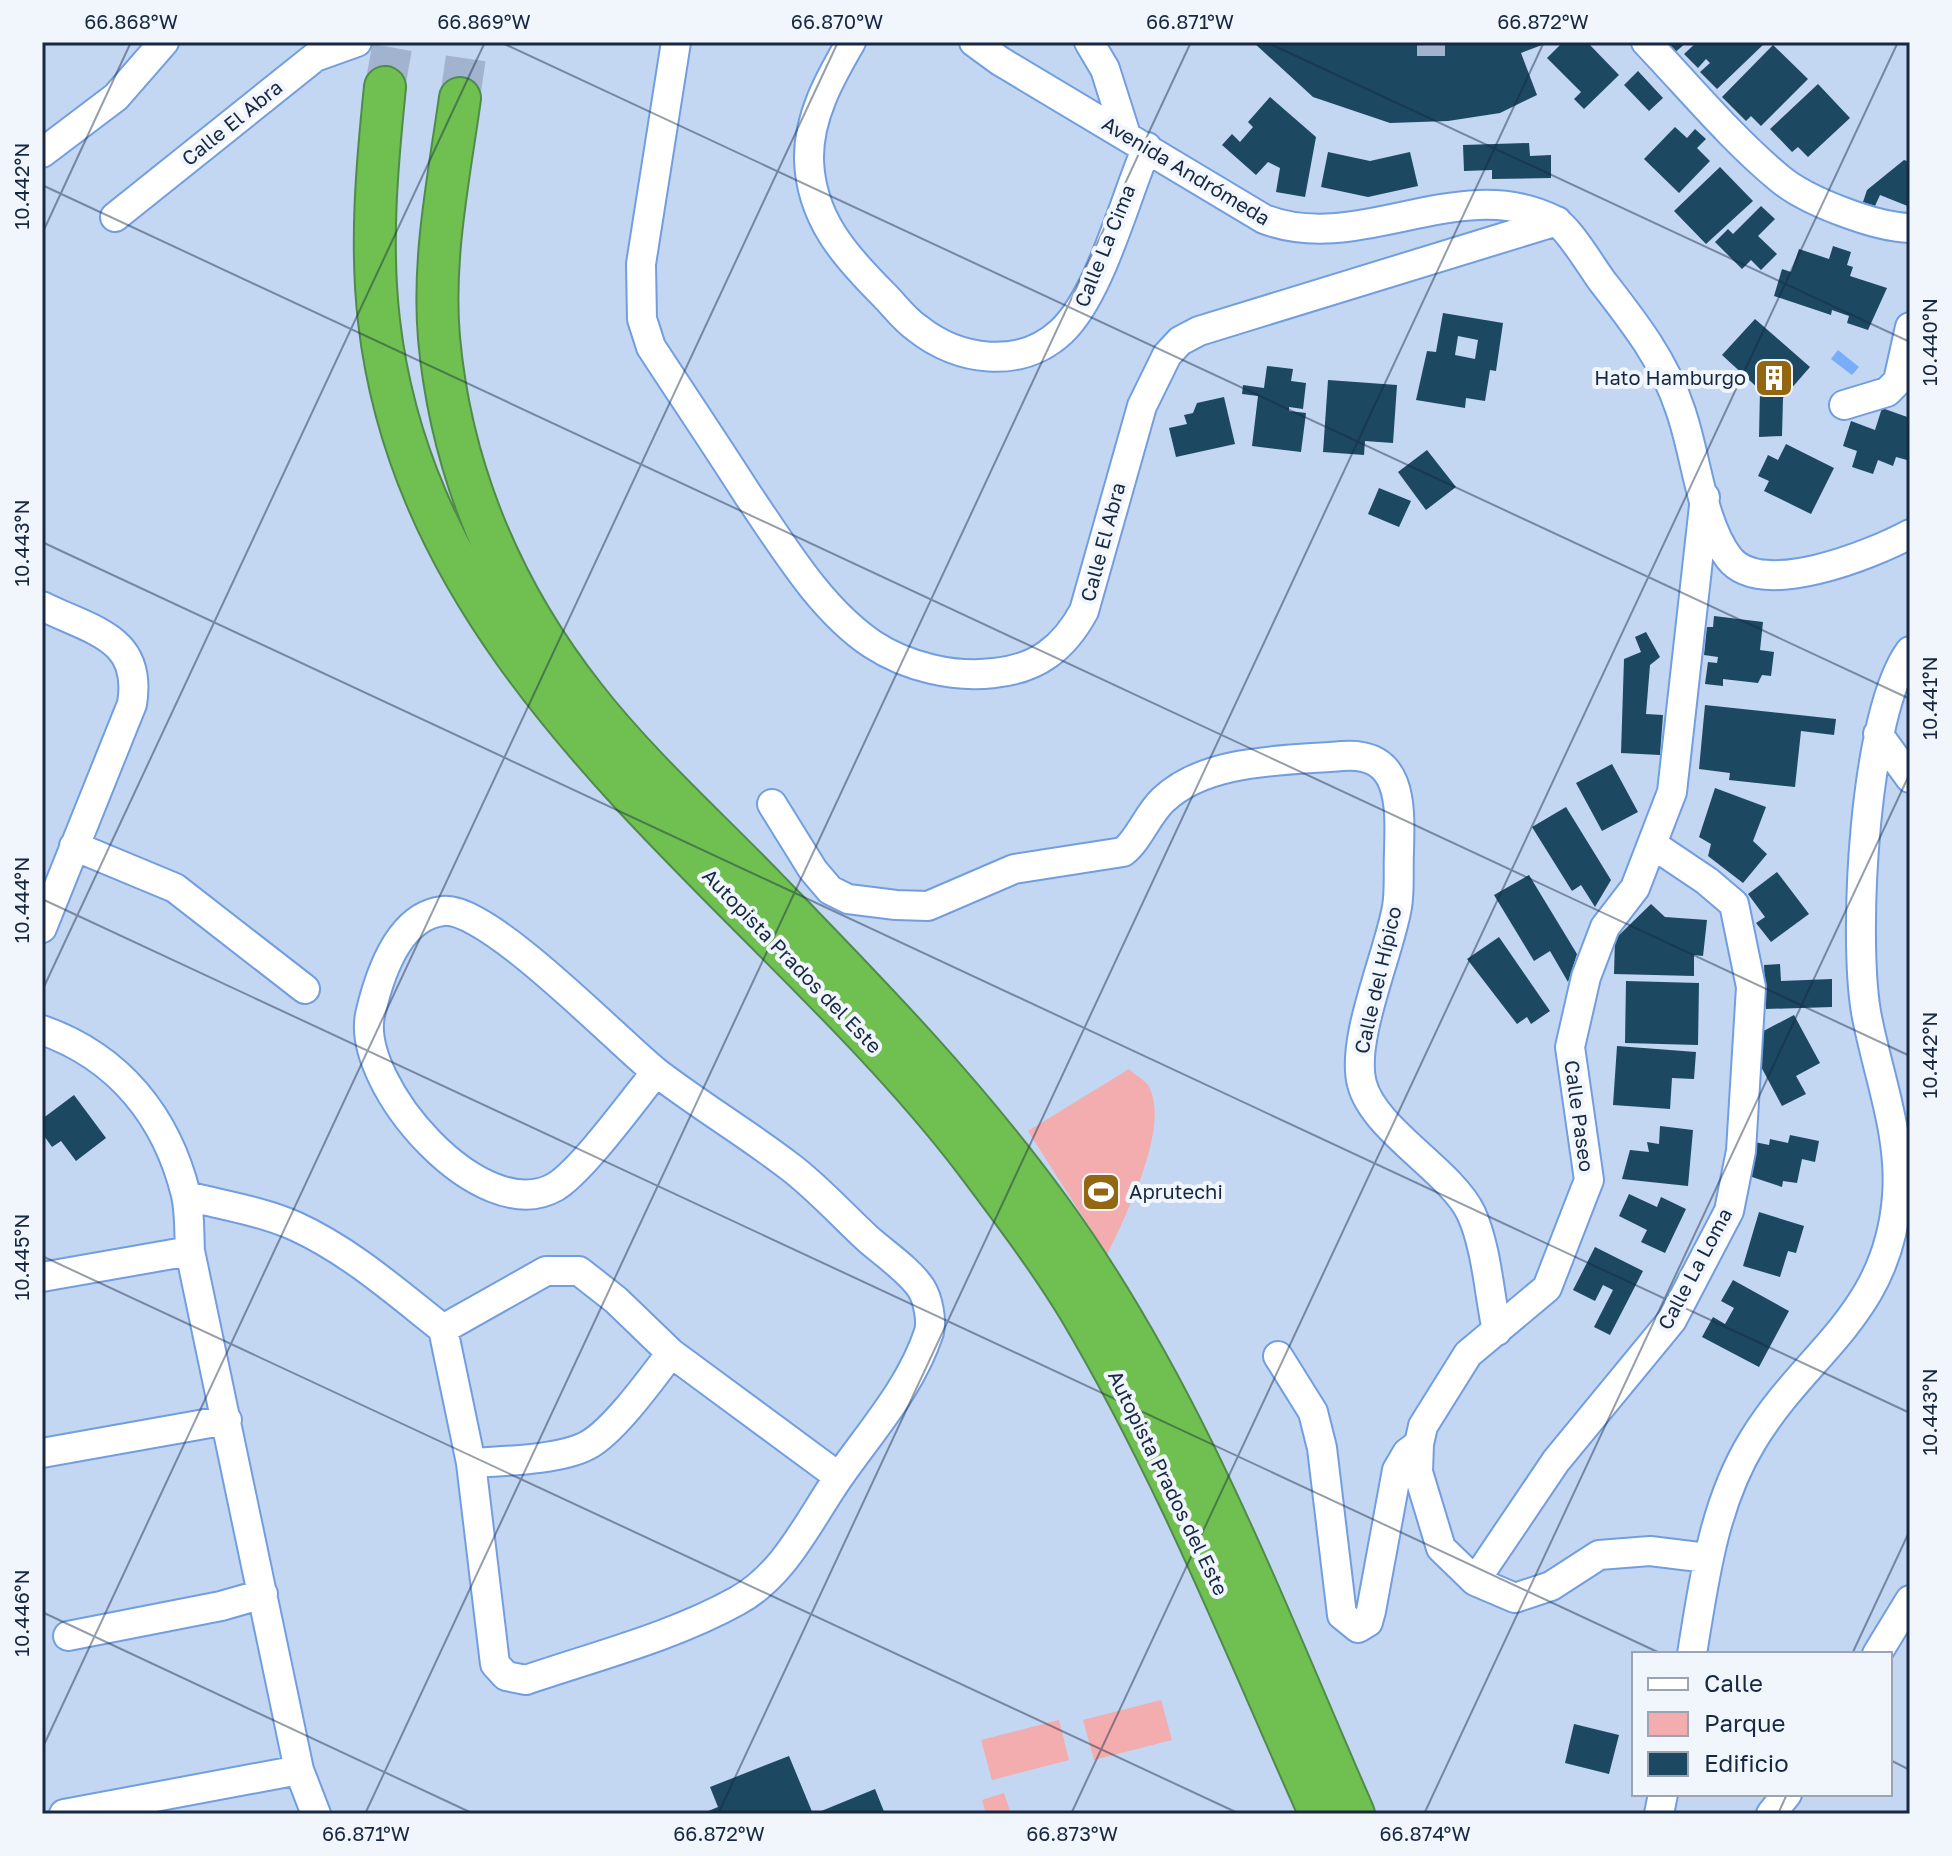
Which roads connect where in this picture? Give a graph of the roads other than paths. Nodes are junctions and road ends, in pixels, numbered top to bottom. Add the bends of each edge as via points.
1 (164, 42) edge
2 (357, 42) edge
3 (676, 42) edge
4 (851, 42) edge
5 (974, 42) edge
6 (1089, 42) edge
7 (1646, 42) edge
8 (385, 87) tunnel mouth
9 (460, 98) tunnel mouth
10 (1137, 141) junction
11 (42, 153) edge
12 (115, 217) dead end
13 (1557, 221) junction
14 (1910, 228) edge
15 (1910, 327) edge
16 (1844, 405) dead end
17 (1705, 497) junction
18 (1910, 534) edge
19 (42, 606) edge
20 (1910, 651) edge
21 (1878, 734) junction
22 (1910, 778) edge
23 (772, 804) dead end
24 (1652, 844) junction
25 (74, 846) junction
26 (42, 928) edge
27 (305, 989) dead end
28 (42, 1030) edge
29 (656, 1072) junction
30 (187, 1196) junction
31 (190, 1251) junction
32 (42, 1277) edge
33 (443, 1329) junction
34 (1497, 1331) junction
35 (671, 1353) junction
36 (1278, 1356) dead end
37 (227, 1420) junction
38 (1419, 1444) junction
39 (42, 1453) edge
40 (471, 1463) junction
41 (839, 1477) junction
42 (1707, 1558) junction
43 (1475, 1581) junction
44 (263, 1594) junction
45 (1910, 1600) edge
46 (68, 1636) dead end
47 (1692, 1652) edge
48 (1878, 1652) edge
49 (300, 1774) junction
50 (1785, 1796) edge
51 (64, 1814) edge
52 (300, 1814) edge
53 (316, 1814) edge
54 (1320, 1814) edge
55 (1354, 1814) edge
56 (1771, 1814) edge

1 - 11 street via 116,97
2 - 12 street, Calle El Abra via 315,57
3 - 13 street, Calle El Abra via 641,264 641,307 651,347 779,541 830,607 871,643 902,660 940,671 1017,671 1042,660 1074,630 1142,406 1167,355 1180,341 1262,310
4 - 10 street, Calle La Cima via 824,93 810,136 814,198 838,246 859,270 915,328 954,349 1001,358 1037,348 1064,330 1087,299
5 - 10 street, Avenida Andrómeda
6 - 10 street
7 - 14 street via 1781,180 1830,205 1890,227
8 - 54 highway, Autopista Prados del Este via 375,182 375,254 387,370 417,472 475,594 569,724 914,1089 971,1157 1069,1294 1166,1470
9 - 55 highway, Autopista Prados del Este via 437,282 439,339 464,469 499,562 586,698 934,1064 1050,1208 1100,1280 1186,1436
10 - 13 street, Avenida Andrómeda via 1264,219 1306,231 1495,203
13 - 17 street via 1652,346 1680,407
15 - 16 street via 1898,381 1887,392
17 - 18 street via 1730,560 1762,575 1802,573
17 - 24 street, Calle Paseo via 1672,792
19 - 25 street via 110,639 133,667 132,704
20 - 21 street via 1892,683
21 - 22 street
21 - 42 street via 1868,821 1863,977 1895,1143 1895,1222 1870,1293 1753,1440 1725,1499
23 - 34 street, Calle del Hípico via 830,890 848,899 919,907 1014,869 1123,852 1161,801 1212,774 1260,763 1372,758 1398,795 1399,864 1397,905 1360,1054 1362,1086 1383,1118 1471,1213
24 - 34 street, Calle Paseo via 1635,888 1605,927 1586,977 1570,1047 1589,1180 1547,1288
24 - 43 street, Calle La Loma via 1734,904 1751,987 1741,1151 1729,1211 1672,1320 1556,1461
25 - 26 street
25 - 27 street via 175,888
28 - 30 street via 67,1039 116,1072 158,1119
29 - 29 street via 520,951 463,913 443,911 413,920 392,952 369,1018 374,1055 391,1097 462,1172 494,1189 530,1195 555,1187
29 - 41 street via 793,1168 921,1288 930,1328 889,1412
30 - 31 street
30 - 33 street via 296,1227 359,1263
31 - 32 street
31 - 37 street
33 - 35 street via 546,1271 579,1271
33 - 40 street
34 - 38 street, Calle Paseo via 1468,1354 1423,1426
35 - 40 street via 636,1399 588,1445 532,1459
35 - 41 street
36 - 38 street via 1313,1412 1342,1615 1358,1628 1368,1622 1371,1611 1397,1470
37 - 39 street
37 - 44 street
38 - 43 street, Calle Paseo via 1418,1472 1441,1548
40 - 41 street via 495,1664 506,1676 526,1680 679,1628 741,1600 792,1553
42 - 43 street, Calle Paseo via 1650,1551 1599,1555 1551,1586 1515,1598
42 - 47 street
44 - 46 street
44 - 49 street
45 - 48 street
49 - 51 street
49 - 52 street
49 - 53 street
50 - 56 street

